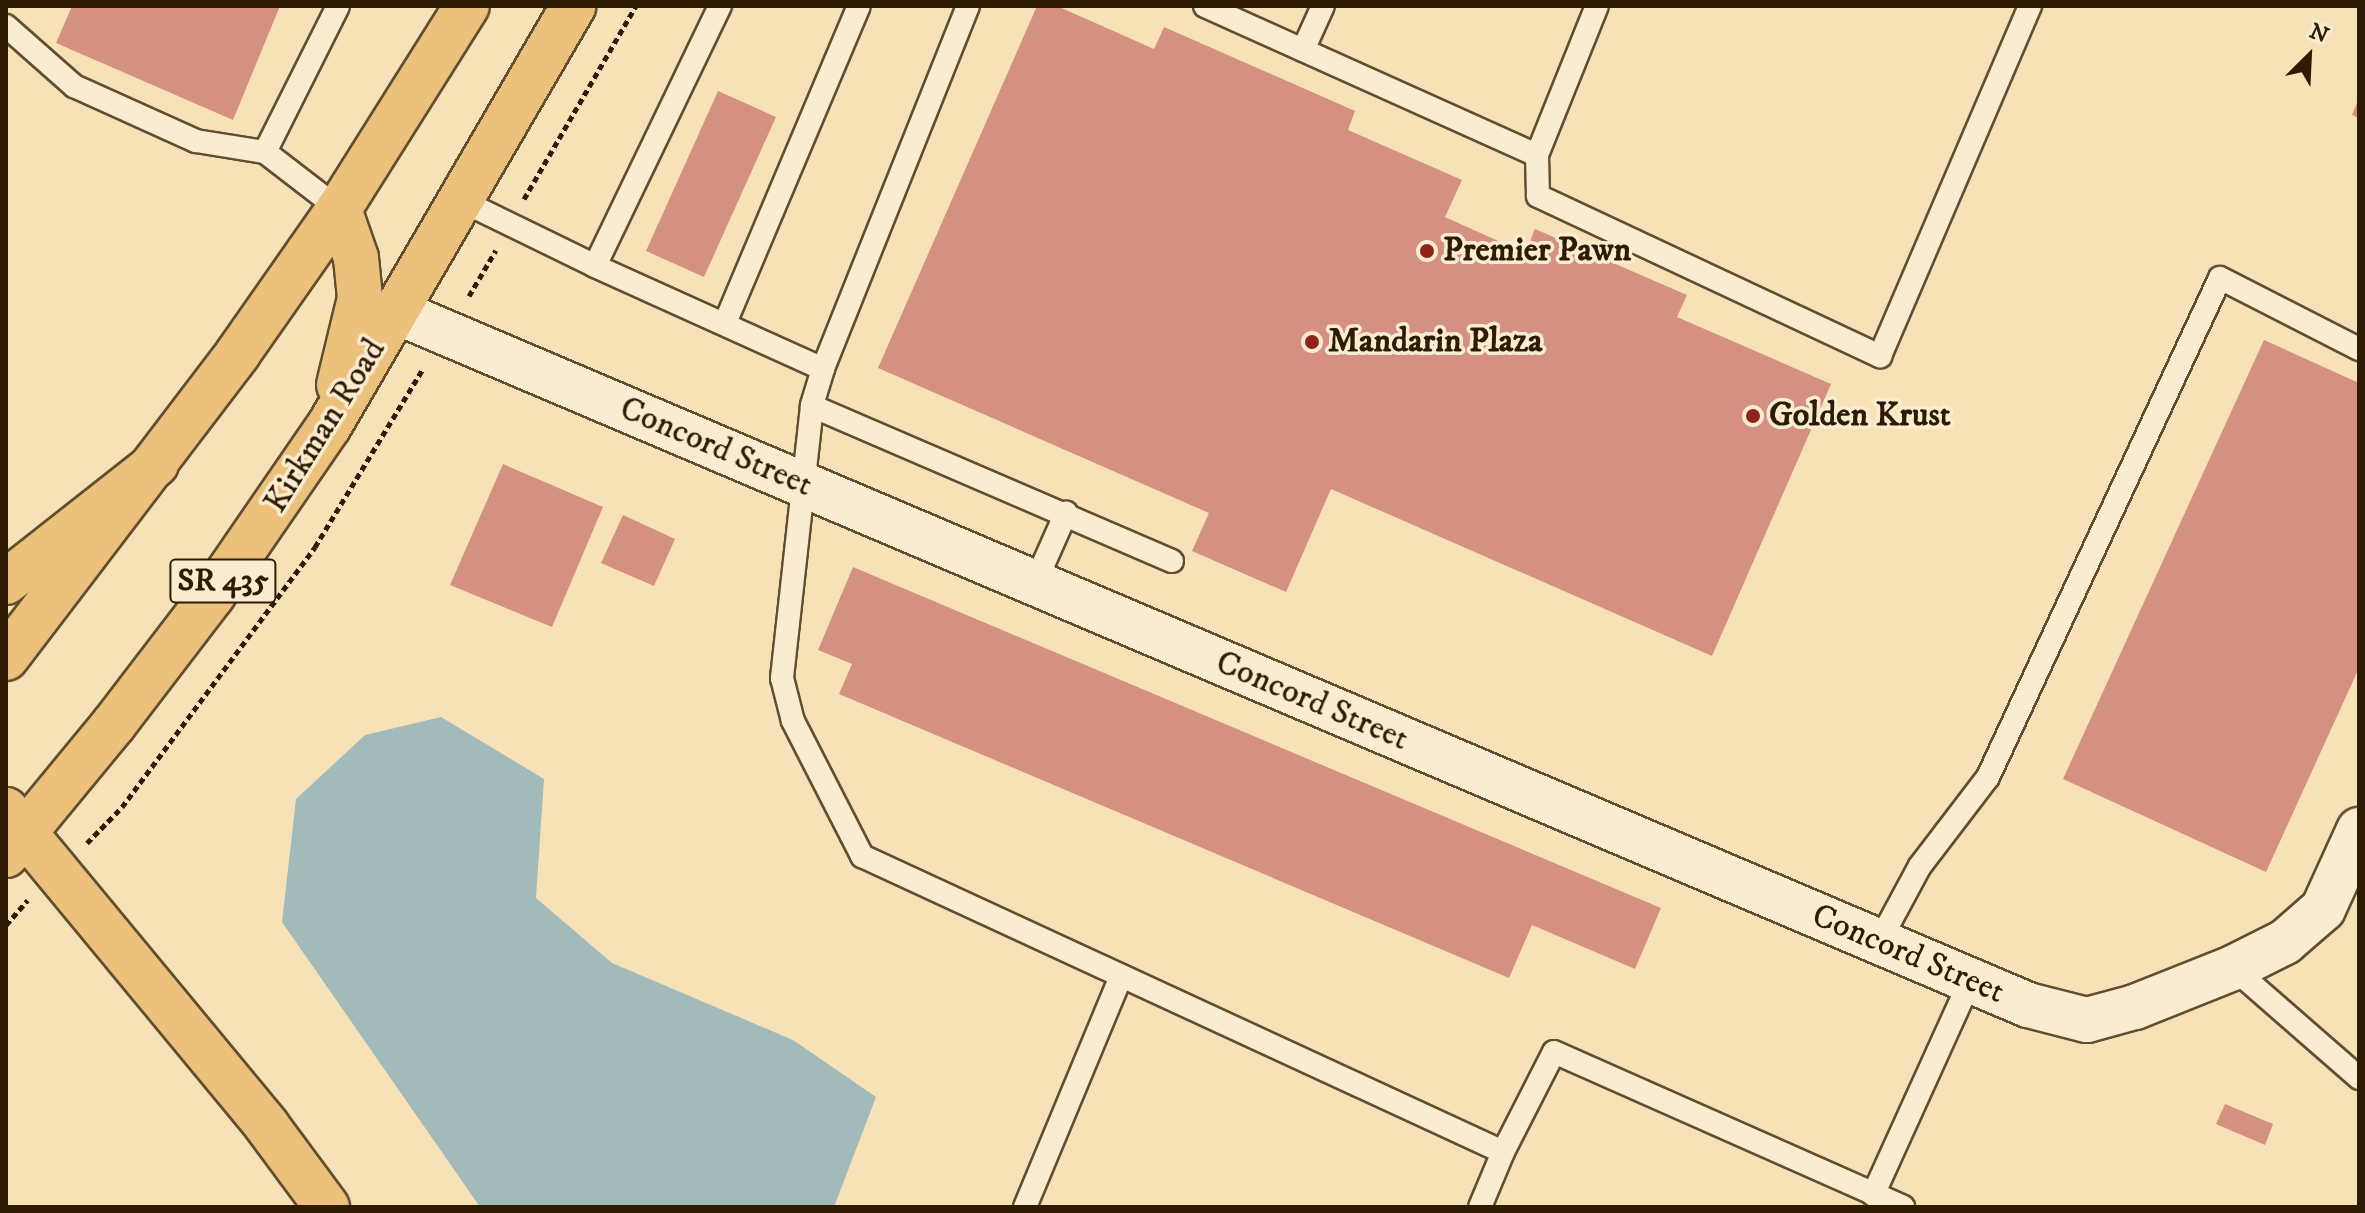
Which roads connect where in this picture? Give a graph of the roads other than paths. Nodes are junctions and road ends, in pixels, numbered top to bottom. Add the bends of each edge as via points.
1 (338, 6) edge
2 (467, 6) edge
3 (573, 6) edge
4 (720, 6) edge
5 (859, 6) edge
6 (968, 6) edge
7 (1205, 6) edge
8 (1323, 6) edge
9 (1597, 6) edge
10 (2030, 6) edge
11 (6, 26) edge
12 (1303, 50) junction
13 (265, 152) junction
14 (1537, 155) junction
15 (462, 201) junction
16 (339, 209) junction
17 (595, 266) junction
18 (397, 312) junction
19 (725, 323) junction
20 (2359, 349) edge
21 (823, 369) junction
22 (812, 406) junction
23 (329, 426) junction
24 (156, 464) junction
25 (803, 484) junction
26 (1066, 513) junction
27 (1172, 561) dead end
28 (6, 582) edge
29 (1035, 583) junction
30 (6, 658) edge
31 (2359, 830) edge
32 (12, 833) edge
33 (1879, 942) junction
34 (2233, 968) junction
35 (1121, 976) junction
36 (1970, 981) junction
37 (2359, 1078) edge
38 (1503, 1152) junction
39 (1873, 1195) junction
40 (327, 1207) edge
41 (1025, 1207) edge
42 (1480, 1207) edge
43 (1903, 1207) edge

1 - 13 lane
2 - 16 main road
3 - 15 main road, Kirkman Road / SR 435
4 - 17 lane
5 - 19 lane
6 - 21 lane
7 - 12 lane
8 - 12 lane
9 - 14 lane
10 - 14 lane via 1880,356 1538,196
11 - 13 lane via 74,86 196,141
12 - 14 lane
13 - 16 lane
15 - 17 lane
15 - 18 main road, Kirkman Road / SR 435
16 - 23 main road via 356,258 360,298
16 - 24 main road
17 - 19 lane
18 - 23 main road, Kirkman Road / SR 435
18 - 25 street, Concord Street
19 - 21 lane
20 - 33 lane via 2220,278 1988,777 1920,866
21 - 22 lane
22 - 25 lane
22 - 26 lane
23 - 32 main road, Kirkman Road / SR 435 via 212,596
24 - 28 main road
24 - 30 main road
25 - 29 street, Concord Street
25 - 35 lane via 782,678 793,721 862,856
26 - 27 lane
26 - 29 lane
29 - 33 street, Concord Street
31 - 34 street, Concord Street via 2323,909 2285,942
32 - 40 main road via 267,1126
33 - 36 street, Concord Street
34 - 36 street, Concord Street via 2087,1020 2028,1005
34 - 37 lane
35 - 38 lane
35 - 41 lane
36 - 39 lane
38 - 39 lane via 1554,1052
38 - 42 lane
39 - 43 lane

